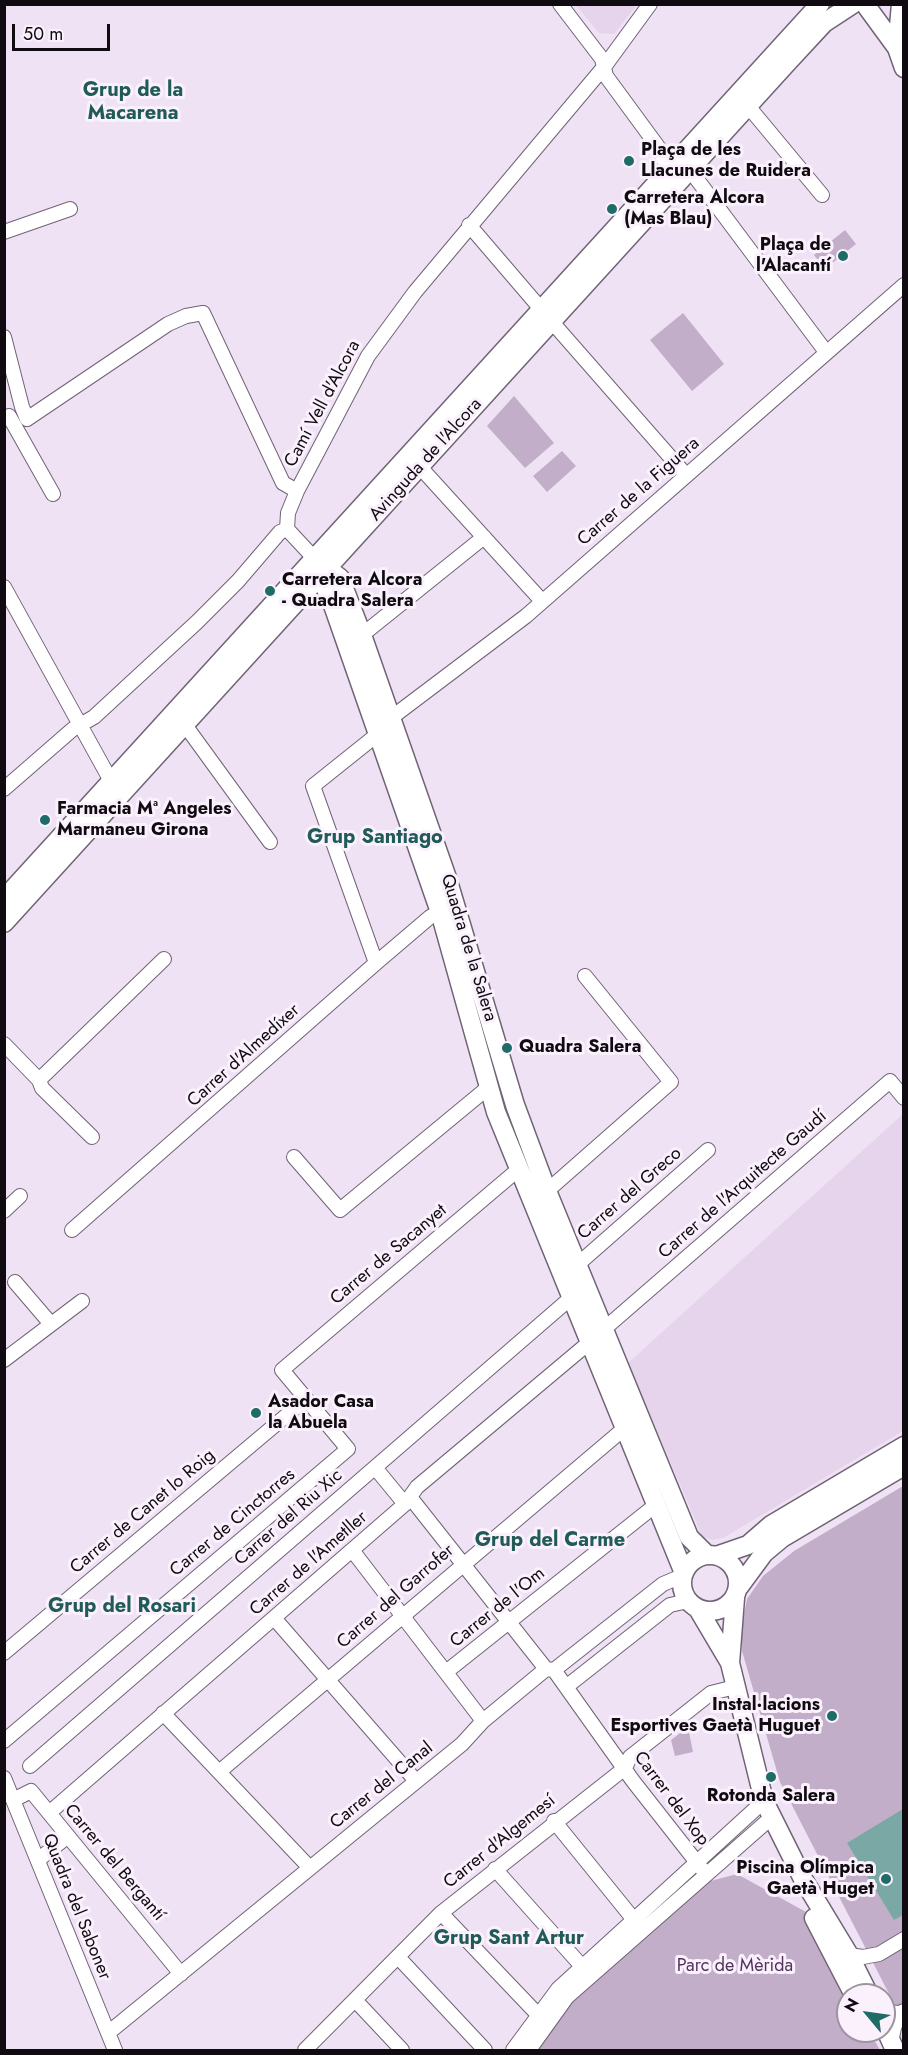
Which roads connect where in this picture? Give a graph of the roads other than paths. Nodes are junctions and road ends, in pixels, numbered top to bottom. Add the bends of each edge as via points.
1 (560, 4) edge
2 (650, 4) edge
3 (820, 4) edge
4 (893, 4) edge
5 (901, 4) edge
6 (860, 6) edge
7 (897, 48) junction
8 (604, 67) junction
9 (903, 68) edge
10 (748, 106) junction
11 (661, 151) junction
12 (685, 163) junction
13 (667, 171) junction
14 (822, 195) dead end
15 (70, 209) dead end
16 (469, 225) junction
17 (4, 232) edge
18 (903, 285) edge
19 (547, 315) junction
20 (4, 337) edge
21 (826, 352) junction
22 (22, 407) junction
23 (7, 417) edge
24 (420, 467) junction
25 (686, 475) junction
26 (297, 490) junction
27 (53, 494) dead end
28 (287, 529) junction
29 (484, 537) junction
30 (320, 568) junction
31 (4, 587) edge
32 (541, 600) junction
33 (362, 635) junction
34 (391, 718) junction
35 (80, 725) junction
36 (185, 725) junction
37 (378, 734) junction
38 (111, 782) junction
39 (4, 789) edge
40 (270, 842) dead end
41 (4, 899) edge
42 (441, 912) junction
43 (4, 923) edge
44 (164, 959) dead end
45 (376, 963) junction
46 (585, 976) dead end
47 (4, 1044) edge
48 (507, 1078) junction
49 (39, 1080) junction
50 (490, 1086) junction
51 (903, 1098) edge
52 (515, 1106) junction
53 (496, 1112) junction
54 (92, 1137) dead end
55 (708, 1150) dead end
56 (294, 1157) dead end
57 (520, 1168) junction
58 (20, 1196) dead end
59 (541, 1196) junction
60 (4, 1211) edge
61 (72, 1230) dead end
62 (570, 1270) junction
63 (15, 1282) dead end
64 (573, 1296) junction
65 (82, 1301) dead end
66 (51, 1324) junction
67 (597, 1336) junction
68 (4, 1360) edge
69 (306, 1399) junction
70 (634, 1425) junction
71 (903, 1446) edge
72 (903, 1466) edge
73 (377, 1470) dead end
74 (407, 1501) junction
75 (657, 1503) junction
76 (352, 1550) junction
77 (712, 1555) junction
78 (463, 1564) junction
79 (683, 1575) junction
80 (737, 1593) junction
81 (693, 1605) junction
82 (402, 1616) junction
83 (274, 1618) junction
84 (509, 1622) junction
85 (4, 1653) edge
86 (730, 1663) junction
87 (550, 1670) junction
88 (446, 1672) junction
89 (327, 1680) junction
90 (566, 1687) junction
91 (735, 1687) junction
92 (163, 1713) junction
93 (483, 1721) junction
94 (4, 1741) edge
95 (30, 1766) dead end
96 (625, 1768) junction
97 (219, 1772) junction
98 (4, 1778) edge
99 (416, 1781) junction
100 (13, 1800) junction
101 (768, 1809) junction
102 (49, 1813) junction
103 (554, 1821) junction
104 (68, 1836) junction
105 (38, 1860) junction
106 (310, 1868) junction
107 (701, 1868) junction
108 (495, 1869) junction
109 (441, 1913) junction
110 (638, 1925) junction
111 (903, 1939) edge
112 (842, 1956) junction
113 (398, 1957) junction
114 (586, 1972) junction
115 (181, 1974) junction
116 (850, 1983) edge
117 (856, 1983) edge
118 (861, 1983) edge
119 (355, 2000) junction
120 (543, 2020) junction
121 (108, 2033) junction
122 (313, 2048) edge
123 (115, 2050) edge
124 (402, 2050) edge
125 (485, 2050) edge
126 (513, 2050) edge
127 (529, 2050) edge

1 - 8 street
2 - 8 street, Camí Vell d'Alcora
3 - 12 street, Avinguda de l'Alcora
4 - 6 street via 885,8
5 - 7 street
6 - 7 street
6 - 10 street, Avinguda de l'Alcora via 824,23
7 - 9 street
8 - 11 street via 606,76
8 - 16 street, Camí Vell d'Alcora
10 - 12 street, Avinguda de l'Alcora
10 - 14 street
11 - 12 street
11 - 13 street
12 - 13 street, Avinguda de l'Alcora
12 - 19 street, Avinguda de l'Alcora
12 - 21 street
13 - 19 street, Avinguda de l'Alcora
15 - 17 street
16 - 19 street
16 - 26 street, Camí Vell d'Alcora via 368,356
18 - 21 street, Carrer de la Figuera
19 - 24 street, Avinguda de l'Alcora
19 - 25 street
19 - 30 street, Avinguda de l'Alcora
20 - 22 street
21 - 25 street, Carrer de la Figuera
22 - 23 street
22 - 26 street via 27,419 168,324 203,313 283,483
23 - 27 street
24 - 29 street
24 - 30 street, Avinguda de l'Alcora
25 - 32 street, Carrer de la Figuera
26 - 28 street, Camí Vell d'Alcora via 288,513
28 - 30 street
28 - 35 street via 197,622 94,717
29 - 32 street
29 - 33 street
30 - 33 street, Quadra de la Salera via 340,578
30 - 36 street, Avinguda de l'Alcora
30 - 37 street, Quadra de la Salera
30 - 38 street, Avinguda de l'Alcora
31 - 35 street
32 - 34 street, Carrer de la Figuera via 526,616
33 - 34 street, Quadra de la Salera
34 - 37 street
34 - 48 street, Quadra de la Salera via 450,887
35 - 38 street
35 - 39 street
36 - 40 street
36 - 43 street, Avinguda de l'Alcora
37 - 42 street, Quadra de la Salera
37 - 45 street via 313,786
38 - 41 street, Avinguda de l'Alcora
42 - 45 street, Carrer d'Almedíxer
42 - 50 street, Quadra de la Salera
44 - 49 street
45 - 61 street, Carrer d'Almedíxer
46 - 59 street via 671,1082
47 - 49 street
48 - 50 street
48 - 52 street, Quadra de la Salera
49 - 54 street via 42,1089
50 - 53 street, Quadra de la Salera
50 - 56 street via 340,1210
51 - 67 street, Carrer de l'Arquitecte Gaudí via 890,1081
52 - 53 street
52 - 59 street, Quadra de la Salera
53 - 57 street, Quadra de la Salera
55 - 62 street, Carrer del Greco
57 - 59 street, Quadra de la Salera
57 - 69 street, Carrer de Sacanyet via 282,1370
58 - 60 street
59 - 62 street, Quadra de la Salera
62 - 64 street, Quadra de la Salera
62 - 67 street, Quadra de la Salera
63 - 66 street
64 - 67 street, Quadra de la Salera
64 - 95 street, Carrer del Riu Xic
65 - 66 street
66 - 68 street
67 - 70 street, Quadra de la Salera
67 - 74 street, Carrer de l'Ametller via 417,1487
69 - 85 street, Carrer de Canet lo Roig
69 - 94 street, Carrer de Cinctorres via 348,1449
70 - 75 street, Quadra de la Salera
70 - 77 street, Quadra de la Salera via 689,1537
70 - 78 street, Carrer del Garrofer
71 - 77 street via 771,1525 748,1545
72 - 80 street via 782,1538 764,1553
73 - 74 street, Carrer del Xop
74 - 76 street, Carrer de l'Ametller
74 - 78 street, Carrer del Xop
75 - 79 street, Quadra de la Salera
75 - 84 street, Carrer de l'Om
76 - 82 street
76 - 83 street, Carrer de l'Ametller
77 - 79 street via 692,1560
77 - 80 street via 735,1567
78 - 82 street, Carrer del Garrofer
78 - 84 street, Carrer del Xop
79 - 81 street via 682,1589
79 - 87 street, Carrer del Canal via 663,1584
80 - 81 street via 725,1608 711,1612
80 - 86 street
81 - 86 street
81 - 90 street via 670,1605
82 - 88 street
82 - 89 street, Carrer del Garrofer
83 - 89 street
83 - 92 street, Carrer de l'Ametller
84 - 87 street, Carrer del Xop
84 - 88 street, Carrer de l'Om
86 - 91 street
87 - 90 street, Carrer del Xop
87 - 93 street, Carrer del Canal
88 - 93 street
89 - 97 street, Carrer del Garrofer
89 - 99 street
90 - 96 street, Carrer del Xop
91 - 96 street, Carrer d'Algemesí via 711,1693 630,1757
91 - 101 street
92 - 97 street
92 - 102 street, Carrer de l'Ametller
93 - 99 street, Carrer del Canal via 462,1744
96 - 103 street, Carrer d'Algemesí
96 - 107 street, Carrer del Xop
97 - 106 street
98 - 100 street, Quadra del Saboner
99 - 106 street, Carrer del Canal
100 - 102 street, Carrer del Bergantí via 31,1791
100 - 105 street, Quadra del Saboner
101 - 107 street
101 - 112 street via 803,1879 811,1913
102 - 104 street, Carrer del Bergantí
103 - 108 street, Carrer d'Algemesí
103 - 110 street
104 - 105 street
104 - 115 street, Carrer del Bergantí
105 - 121 street, Quadra del Saboner
106 - 115 street, Carrer del Canal
107 - 110 street
108 - 109 street, Carrer d'Algemesí
108 - 114 street
109 - 113 street, Carrer d'Algemesí
109 - 120 street
110 - 114 street
111 - 112 street via 879,1954
112 - 116 street
112 - 117 street
112 - 118 street
113 - 119 street, Carrer d'Algemesí
113 - 125 street
114 - 120 street
115 - 121 street, Carrer del Canal
119 - 122 street, Carrer d'Algemesí
119 - 124 street
120 - 126 street
120 - 127 street
121 - 123 street, Quadra del Saboner

